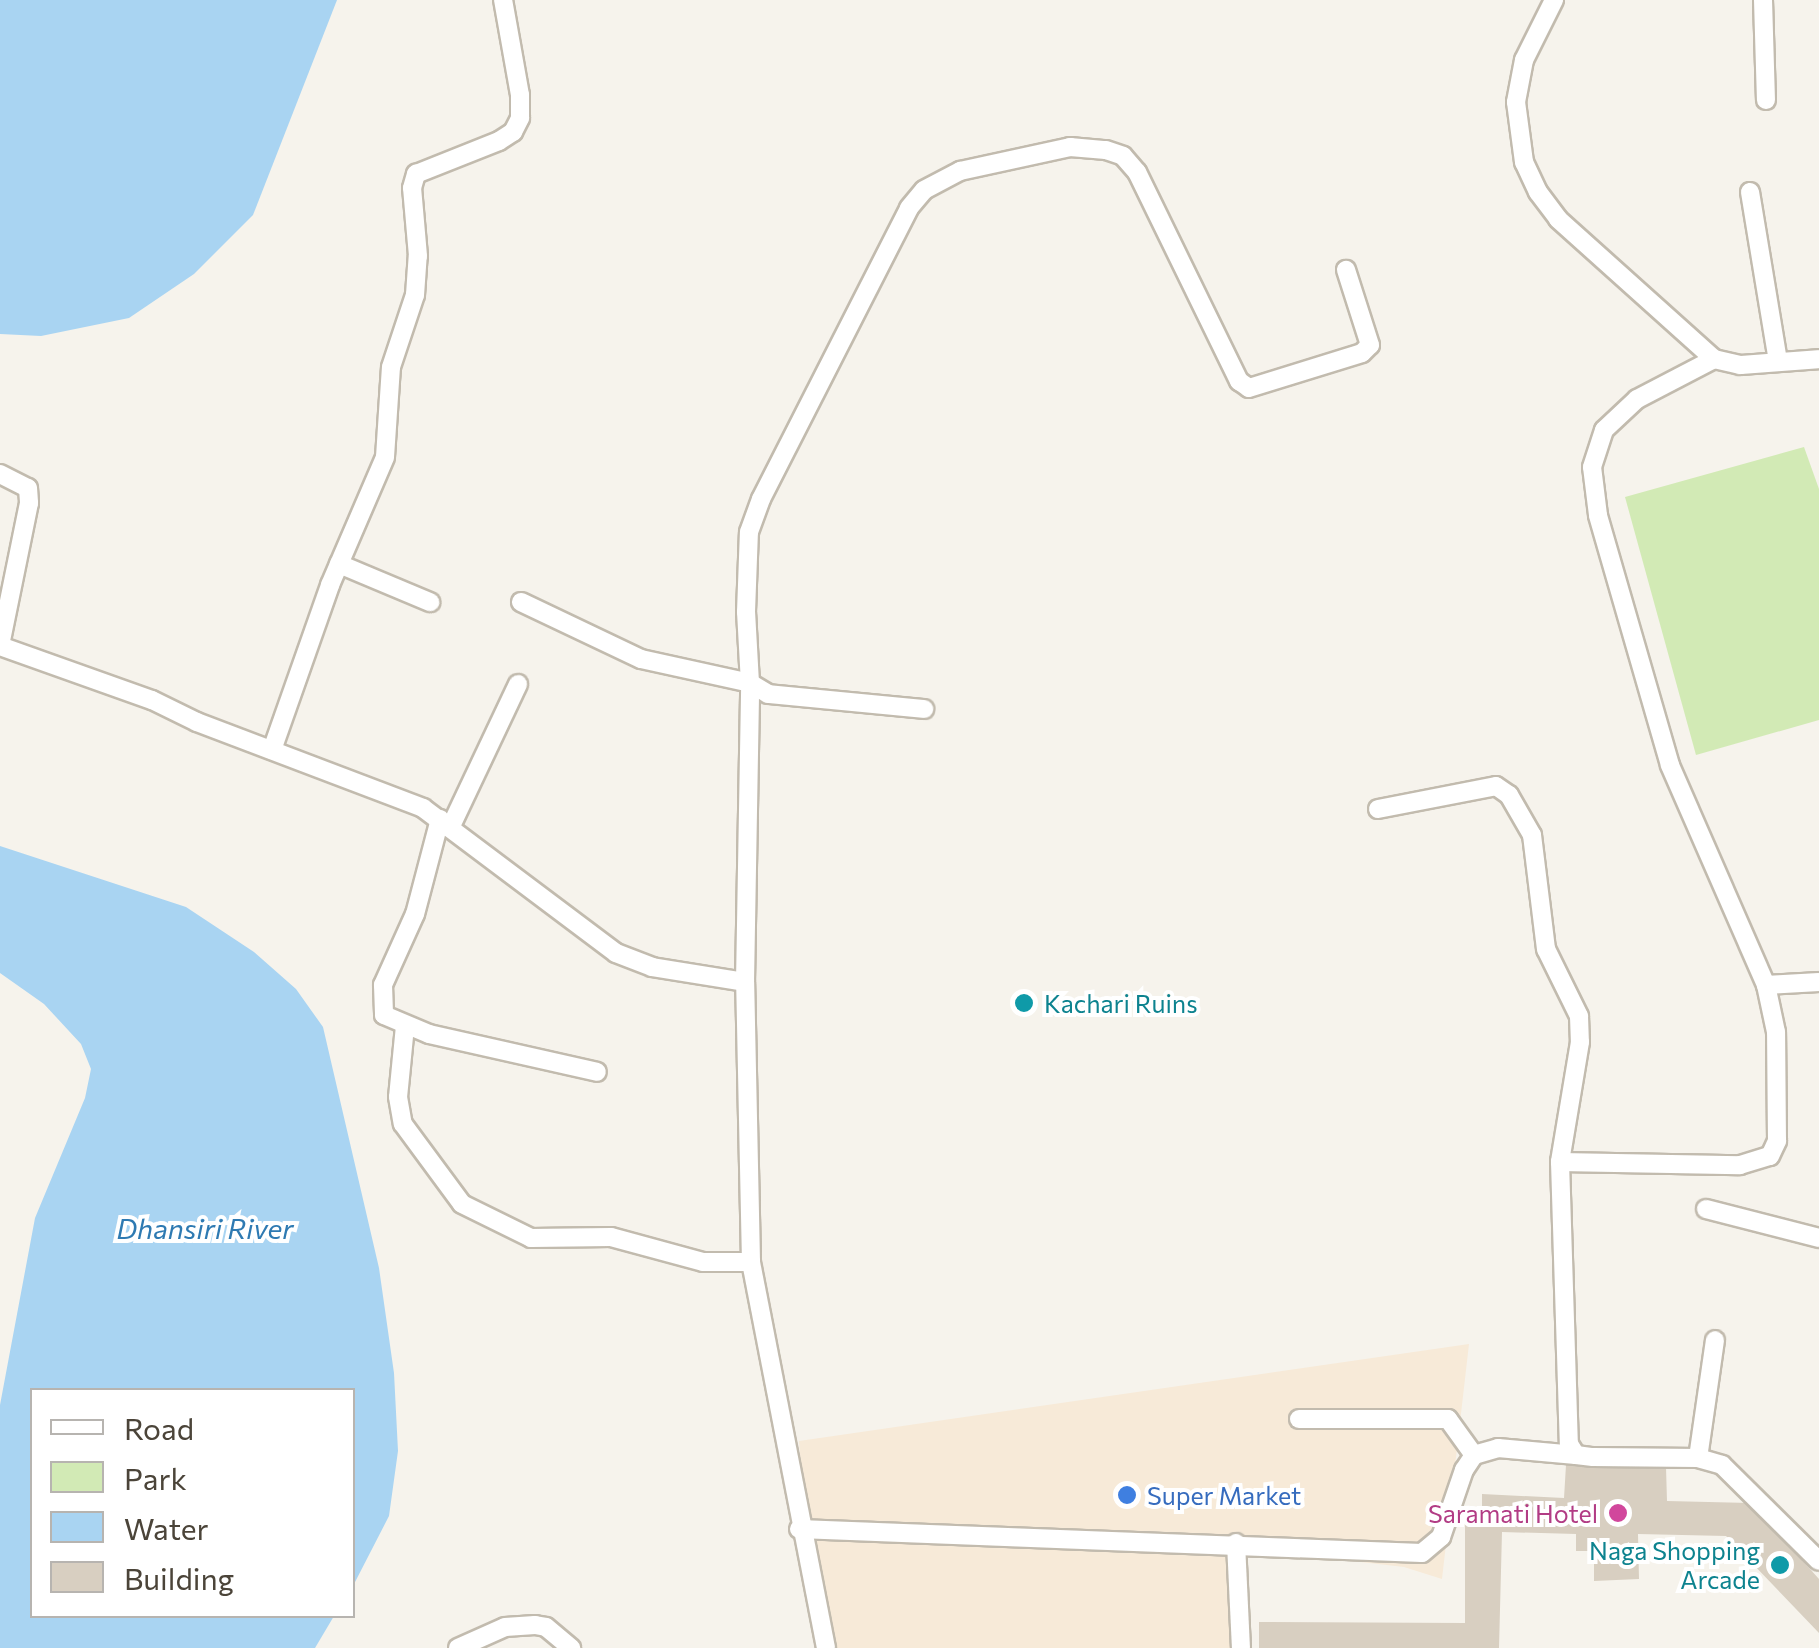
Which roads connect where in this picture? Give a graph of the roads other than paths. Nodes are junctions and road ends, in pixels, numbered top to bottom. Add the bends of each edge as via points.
1 (503, 0) edge
2 (1554, 0) edge
3 (1763, 0) edge
4 (1766, 100) dead end
5 (1750, 192) dead end
6 (1346, 270) dead end
7 (1714, 359) junction
8 (1819, 360) edge
9 (1778, 362) junction
10 (0, 474) edge
11 (339, 564) junction
12 (430, 602) dead end
13 (521, 602) dead end
14 (0, 646) edge
15 (750, 683) junction
16 (518, 684) dead end
17 (924, 710) dead end
18 (272, 750) junction
19 (1378, 809) dead end
20 (446, 823) junction
21 (746, 982) junction
22 (1819, 982) edge
23 (1766, 985) junction
24 (405, 1026) junction
25 (596, 1072) dead end
26 (1560, 1162) junction
27 (1706, 1209) dead end
28 (1819, 1238) edge
29 (751, 1262) junction
30 (1716, 1340) dead end
31 (1298, 1419) dead end
32 (1474, 1454) junction
33 (1576, 1454) junction
34 (1698, 1458) junction
35 (799, 1529) junction
36 (1236, 1543) junction
37 (1819, 1561) edge
38 (458, 1648) edge
39 (570, 1648) edge
40 (826, 1648) edge
41 (1241, 1648) edge

1 - 11 street via 520,118 499,141 416,174 415,295 391,367 385,457
2 - 7 street via 1524,60 1516,102 1524,162 1558,219
3 - 4 street
5 - 9 street
6 - 15 street via 1370,346 1249,388 1239,381 1123,156 1070,147 960,171 924,190 749,532
7 - 9 street
7 - 23 street via 1637,398 1604,430 1592,467 1598,515 1670,765
8 - 9 street
10 - 14 street via 28,488 29,503
11 - 12 street
11 - 18 street
13 - 15 street via 641,659
14 - 18 street
15 - 17 street via 787,699
15 - 21 street
16 - 20 street
18 - 20 street via 378,787
19 - 26 street via 1496,786 1509,795 1532,835 1546,948 1579,1016
20 - 21 street via 616,953 652,967
20 - 24 street via 383,985 384,1015
21 - 29 street
22 - 23 street
23 - 26 street via 1776,1032 1777,1141 1770,1156 1740,1165
24 - 25 street
24 - 29 street via 398,1097 404,1124 462,1204 531,1238 610,1236 703,1262
26 - 33 street via 1566,1433
27 - 28 street
29 - 35 street
30 - 34 street
31 - 32 street via 1448,1419
32 - 33 street via 1498,1448
32 - 36 street via 1441,1537 1422,1553
33 - 34 street
34 - 37 street via 1740,1479
35 - 36 street
35 - 40 street
36 - 41 street
38 - 39 street via 505,1627 536,1625

